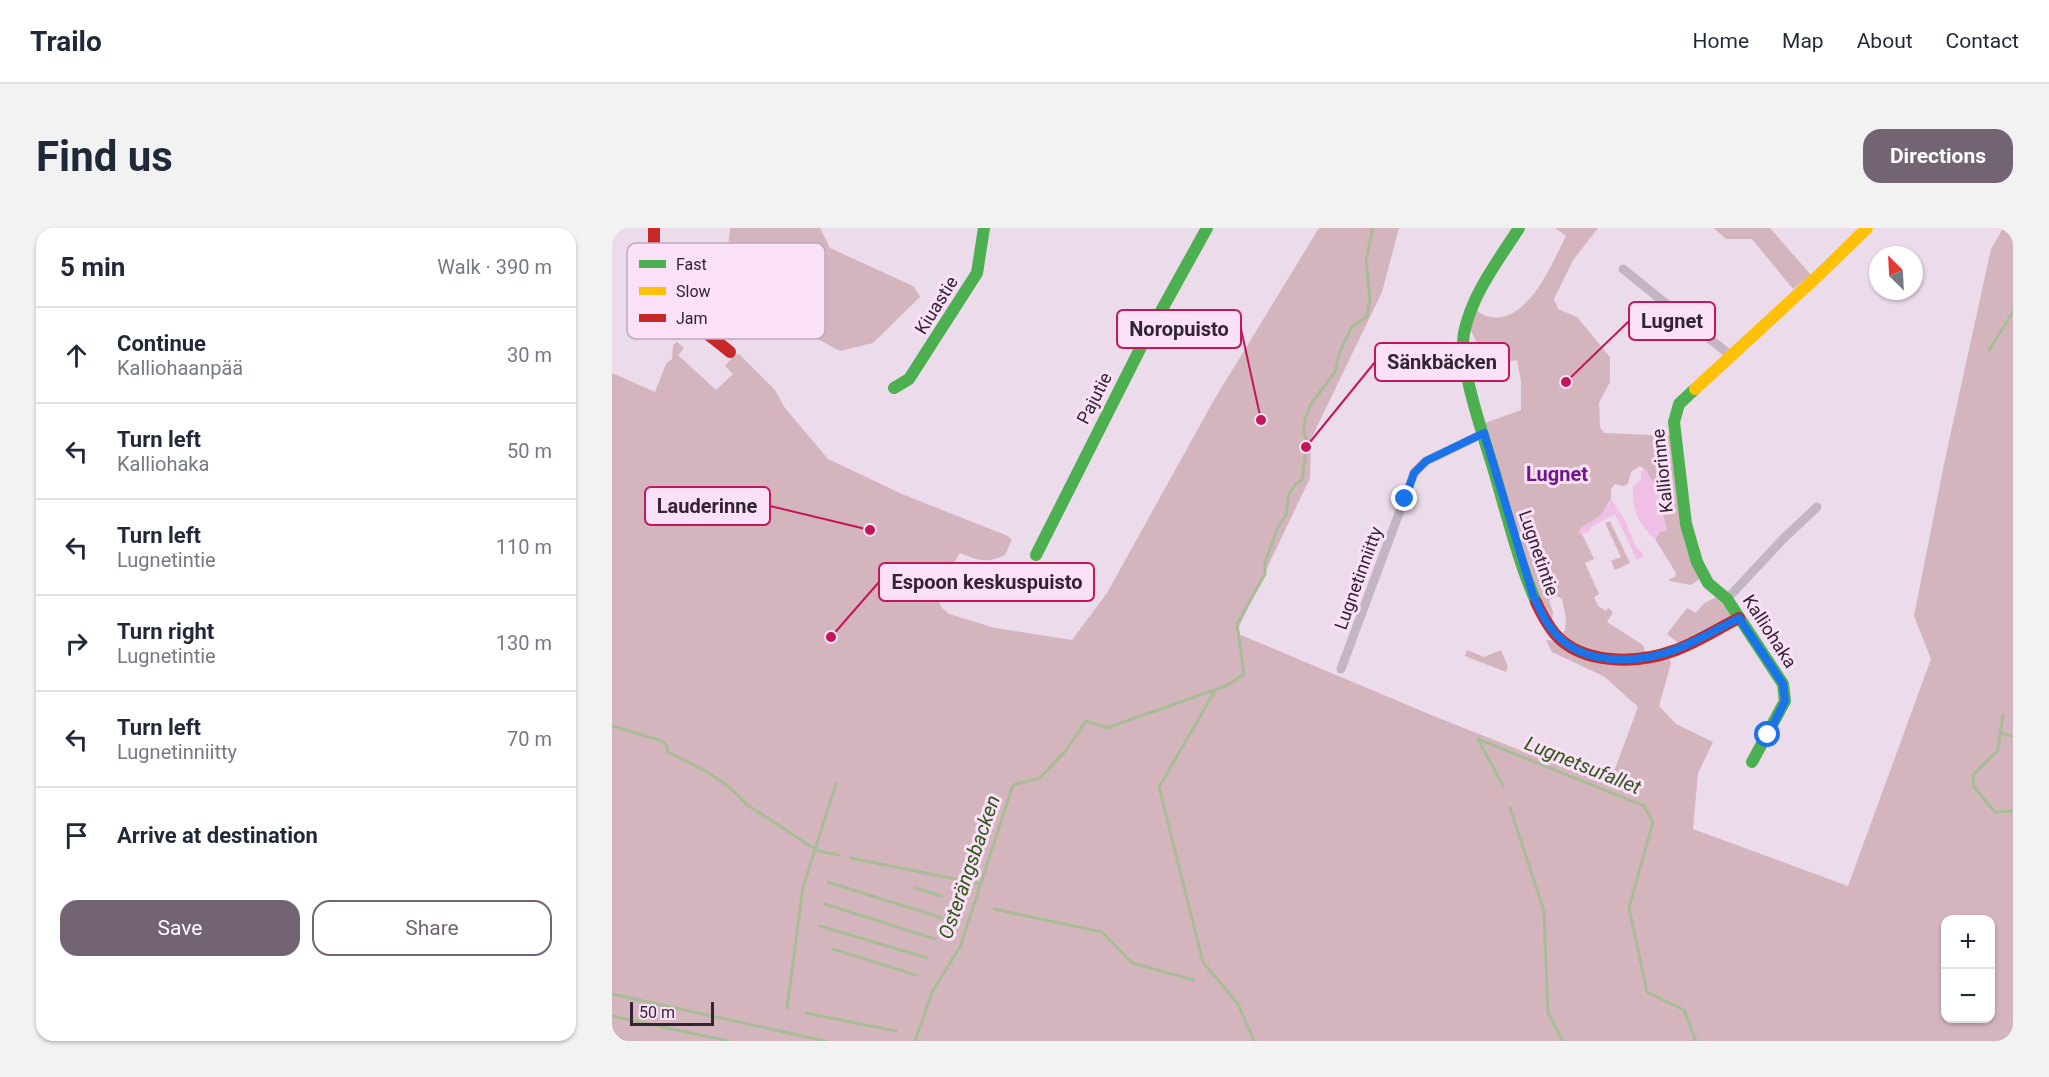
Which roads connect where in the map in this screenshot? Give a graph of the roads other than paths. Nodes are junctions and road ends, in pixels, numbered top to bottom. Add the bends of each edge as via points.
1 (654, 228) edge
2 (984, 228) edge
3 (1207, 228) edge
4 (1519, 228) edge
5 (1867, 228) edge
6 (656, 243) edge
7 (1623, 269) dead end
8 (715, 339) edge
9 (730, 352) dead end
10 (1730, 355) junction
11 (894, 388) dead end
12 (1484, 433) junction
13 (1817, 507) dead end
14 (1036, 555) dead end
15 (1727, 598) junction
16 (1739, 618) junction
17 (1341, 669) dead end
18 (1752, 762) dead end

1 - 6 street
2 - 11 street, Kiuastie via 976,273 909,379
3 - 14 street, Pajutie via 1179,273
4 - 12 street, Lugnetintie via 1470,312 1462,336 1464,360
5 - 10 street, Kalliorinne
7 - 10 street
8 - 9 street
10 - 15 street, Kalliorinne via 1679,404 1674,422 1691,546 1708,583
12 - 16 street, Lugnetintie via 1533,595 1542,616 1568,646 1609,658 1646,657 1678,649
12 - 17 street, Lugnetinniitty via 1426,461 1414,473
13 - 15 street
15 - 16 street, Kalliohaka
16 - 18 street, Kalliohaka via 1783,684 1785,701

